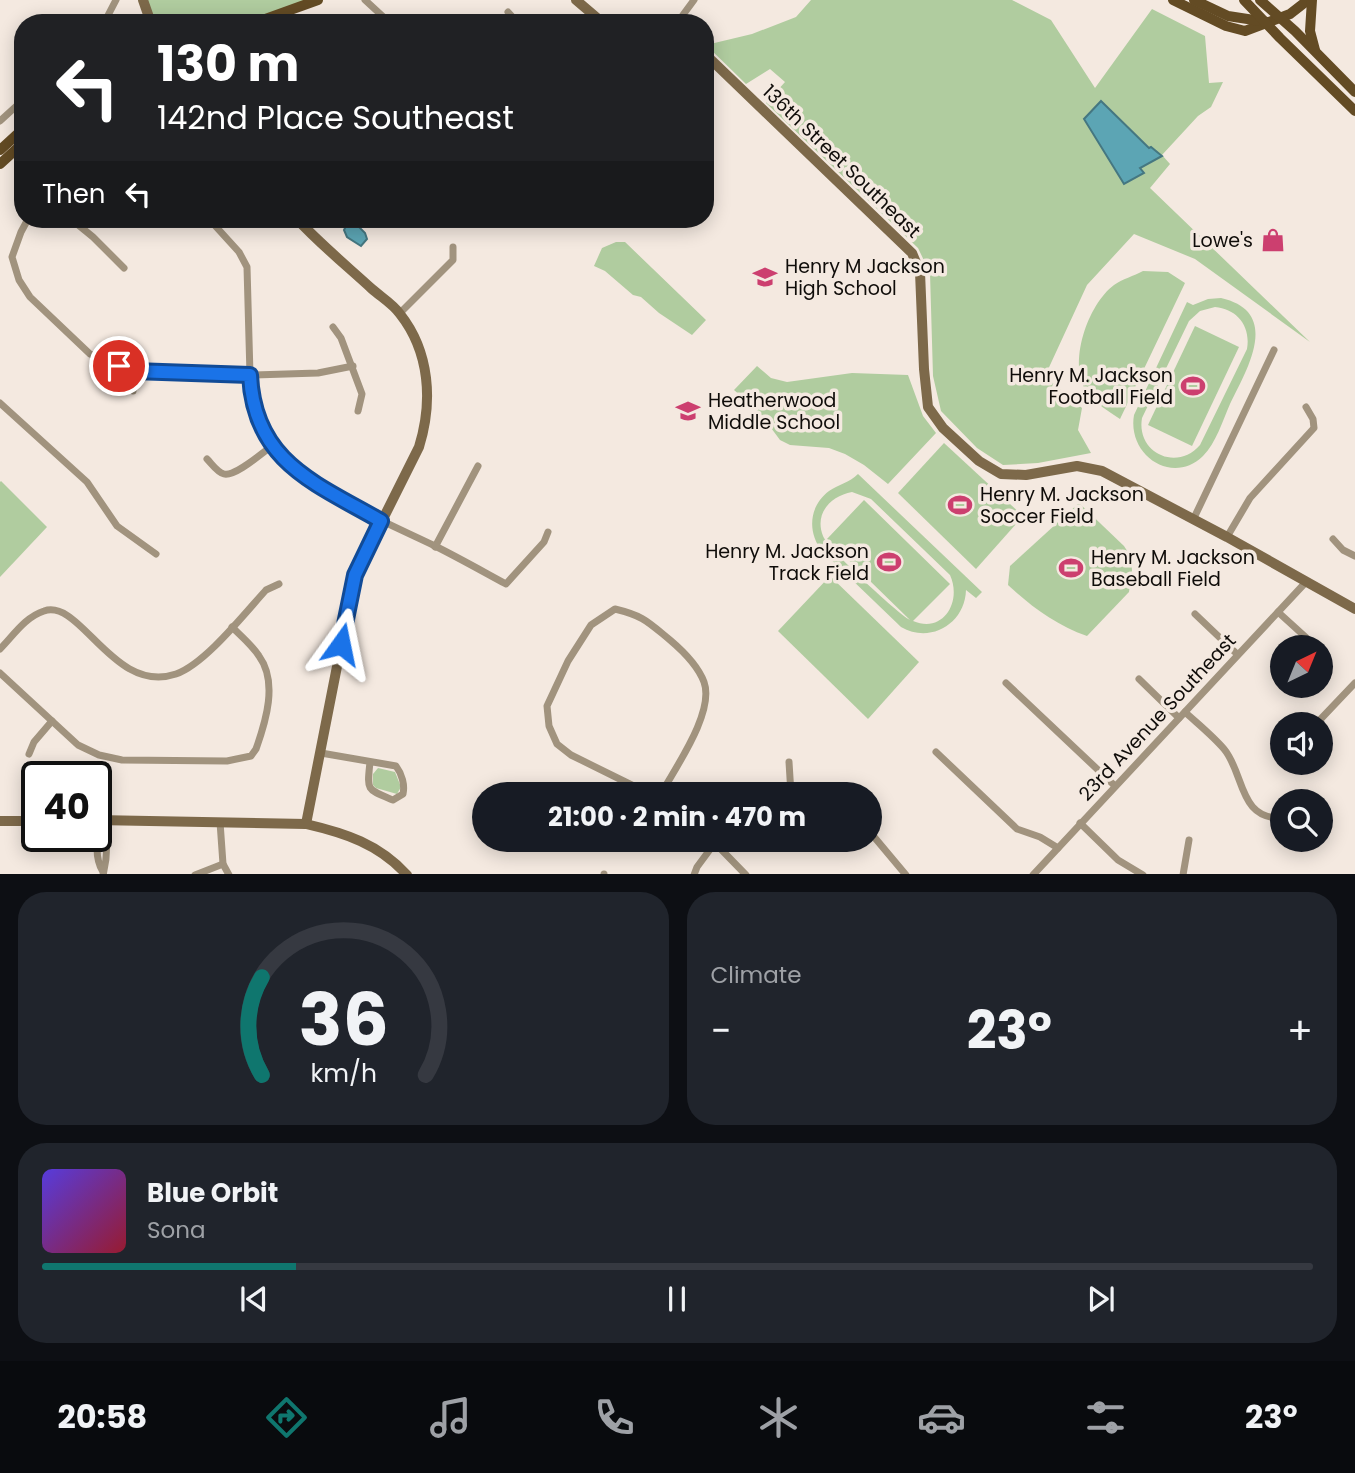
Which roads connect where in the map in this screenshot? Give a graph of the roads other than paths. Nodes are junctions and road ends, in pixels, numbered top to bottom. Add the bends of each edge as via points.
1 (318, 0) edge
2 (365, 0) edge
3 (576, 0) edge
4 (1172, 0) edge
5 (1194, 0) edge
6 (1244, 0) edge
7 (1260, 0) edge
8 (1310, 0) edge
9 (279, 14) edge
10 (380, 14) edge
11 (592, 14) edge
12 (1280, 18) junction
13 (1267, 22) junction
14 (1315, 53) junction
15 (714, 63) edge
16 (1355, 92) edge
17 (14, 108) edge
18 (1355, 111) edge
19 (0, 121) edge
20 (14, 137) edge
21 (0, 150) edge
22 (14, 151) edge
23 (0, 164) edge
24 (23, 228) edge
25 (82, 228) edge
26 (217, 228) edge
27 (305, 228) edge
28 (453, 247) dead end
29 (124, 268) dead end
30 (400, 313) junction
31 (333, 327) dead end
32 (1274, 350) dead end
33 (353, 366) junction
34 (133, 371) junction
35 (250, 375) junction
36 (133, 391) dead end
37 (1, 406) edge
38 (1306, 407) dead end
39 (358, 411) dead end
40 (272, 446) junction
41 (207, 459) dead end
42 (478, 466) dead end
43 (1193, 520) junction
44 (381, 521) junction
45 (548, 532) dead end
46 (1227, 537) junction
47 (1333, 539) dead end
48 (435, 547) junction
49 (156, 554) dead end
50 (1355, 556) edge
51 (1306, 582) junction
52 (279, 584) dead end
53 (1355, 609) edge
54 (1278, 612) junction
55 (1195, 614) dead end
56 (232, 627) junction
57 (1303, 635) edge
58 (0, 649) edge
59 (1237, 654) junction
60 (0, 673) edge
61 (1139, 679) dead end
62 (1006, 683) dead end
63 (1355, 683) edge
64 (1327, 712) edge
65 (1182, 715) junction
66 (52, 721) junction
67 (936, 752) dead end
68 (321, 753) junction
69 (29, 754) dead end
70 (370, 762) junction
71 (789, 762) dead end
72 (626, 782) edge
73 (667, 782) edge
74 (790, 782) edge
75 (1114, 785) junction
76 (1270, 817) edge
77 (112, 820) edge
78 (0, 821) edge
79 (21, 821) edge
80 (220, 822) junction
81 (1080, 823) junction
82 (306, 824) junction
83 (1189, 840) dead end
84 (882, 846) edge
85 (1058, 848) junction
86 (107, 852) edge
87 (708, 852) edge
88 (725, 852) edge
89 (223, 864) junction
90 (103, 873) edge
91 (195, 874) edge
92 (229, 874) edge
93 (407, 874) edge
94 (694, 874) edge
95 (746, 874) edge
96 (906, 874) edge
97 (1033, 874) edge
98 (1143, 874) edge
99 (1183, 874) edge

1 - 9 main road
2 - 10 street
3 - 11 street
4 - 13 main road via 1245,32
5 - 13 main road via 1228,16
6 - 13 main road
7 - 12 main road
8 - 12 main road
8 - 14 main road
12 - 13 main road
12 - 14 main road
13 - 18 main road
14 - 16 main road
15 - 43 street, 136th Street Southeast via 912,253 920,272 928,407 943,428 1000,474 1026,475 1077,466 1102,471
17 - 19 street
20 - 21 main road
22 - 23 main road
24 - 34 street via 12,257 30,297 90,354
25 - 29 street
26 - 35 street via 247,267
27 - 30 street
28 - 30 street via 453,260
30 - 44 street via 420,349 428,398 426,425
31 - 33 street
32 - 43 street
33 - 35 street via 318,373
33 - 39 street via 362,394
34 - 35 street
34 - 36 street
35 - 40 street via 254,411
37 - 49 street via 87,482 117,526
38 - 46 street via 1314,428 1250,498
40 - 41 street via 233,474 215,469
40 - 44 street via 306,479
42 - 48 street
43 - 46 street, 136th Street Southeast
44 - 48 street
44 - 68 street via 355,575
45 - 48 street via 506,584
46 - 51 street, 136th Street Southeast
47 - 50 street
51 - 53 street, 136th Street Southeast
51 - 54 street, 23rd Avenue Southeast
52 - 56 street via 267,590
54 - 57 street
54 - 59 street, 23rd Avenue Southeast
55 - 59 street
56 - 58 street via 196,662 162,677 138,674 119,663 74,621 52,609 28,620
56 - 66 street via 260,656 270,690 251,756 227,761 122,760 78,745
59 - 65 street, 23rd Avenue Southeast
60 - 66 street
61 - 65 street
62 - 75 street
63 - 64 street
65 - 75 street, 23rd Avenue Southeast
65 - 76 street via 1225,750 1244,797
66 - 69 street
67 - 85 street via 1017,829
68 - 70 street
68 - 82 street
70 - 70 street via 396,766 403,794 393,800 370,789
71 - 74 street
72 - 73 street via 556,744 547,706 591,625 615,609 640,615 651,624 694,664 704,682 702,717
75 - 81 street, 23rd Avenue Southeast
77 - 80 street
78 - 79 street
80 - 82 street
80 - 89 street
81 - 85 street, 23rd Avenue Southeast
81 - 98 street via 1118,860
82 - 93 street via 365,842
83 - 99 street
84 - 96 street
85 - 97 street, 23rd Avenue Southeast
86 - 90 street
87 - 94 street
88 - 95 street
89 - 91 street
89 - 92 street

